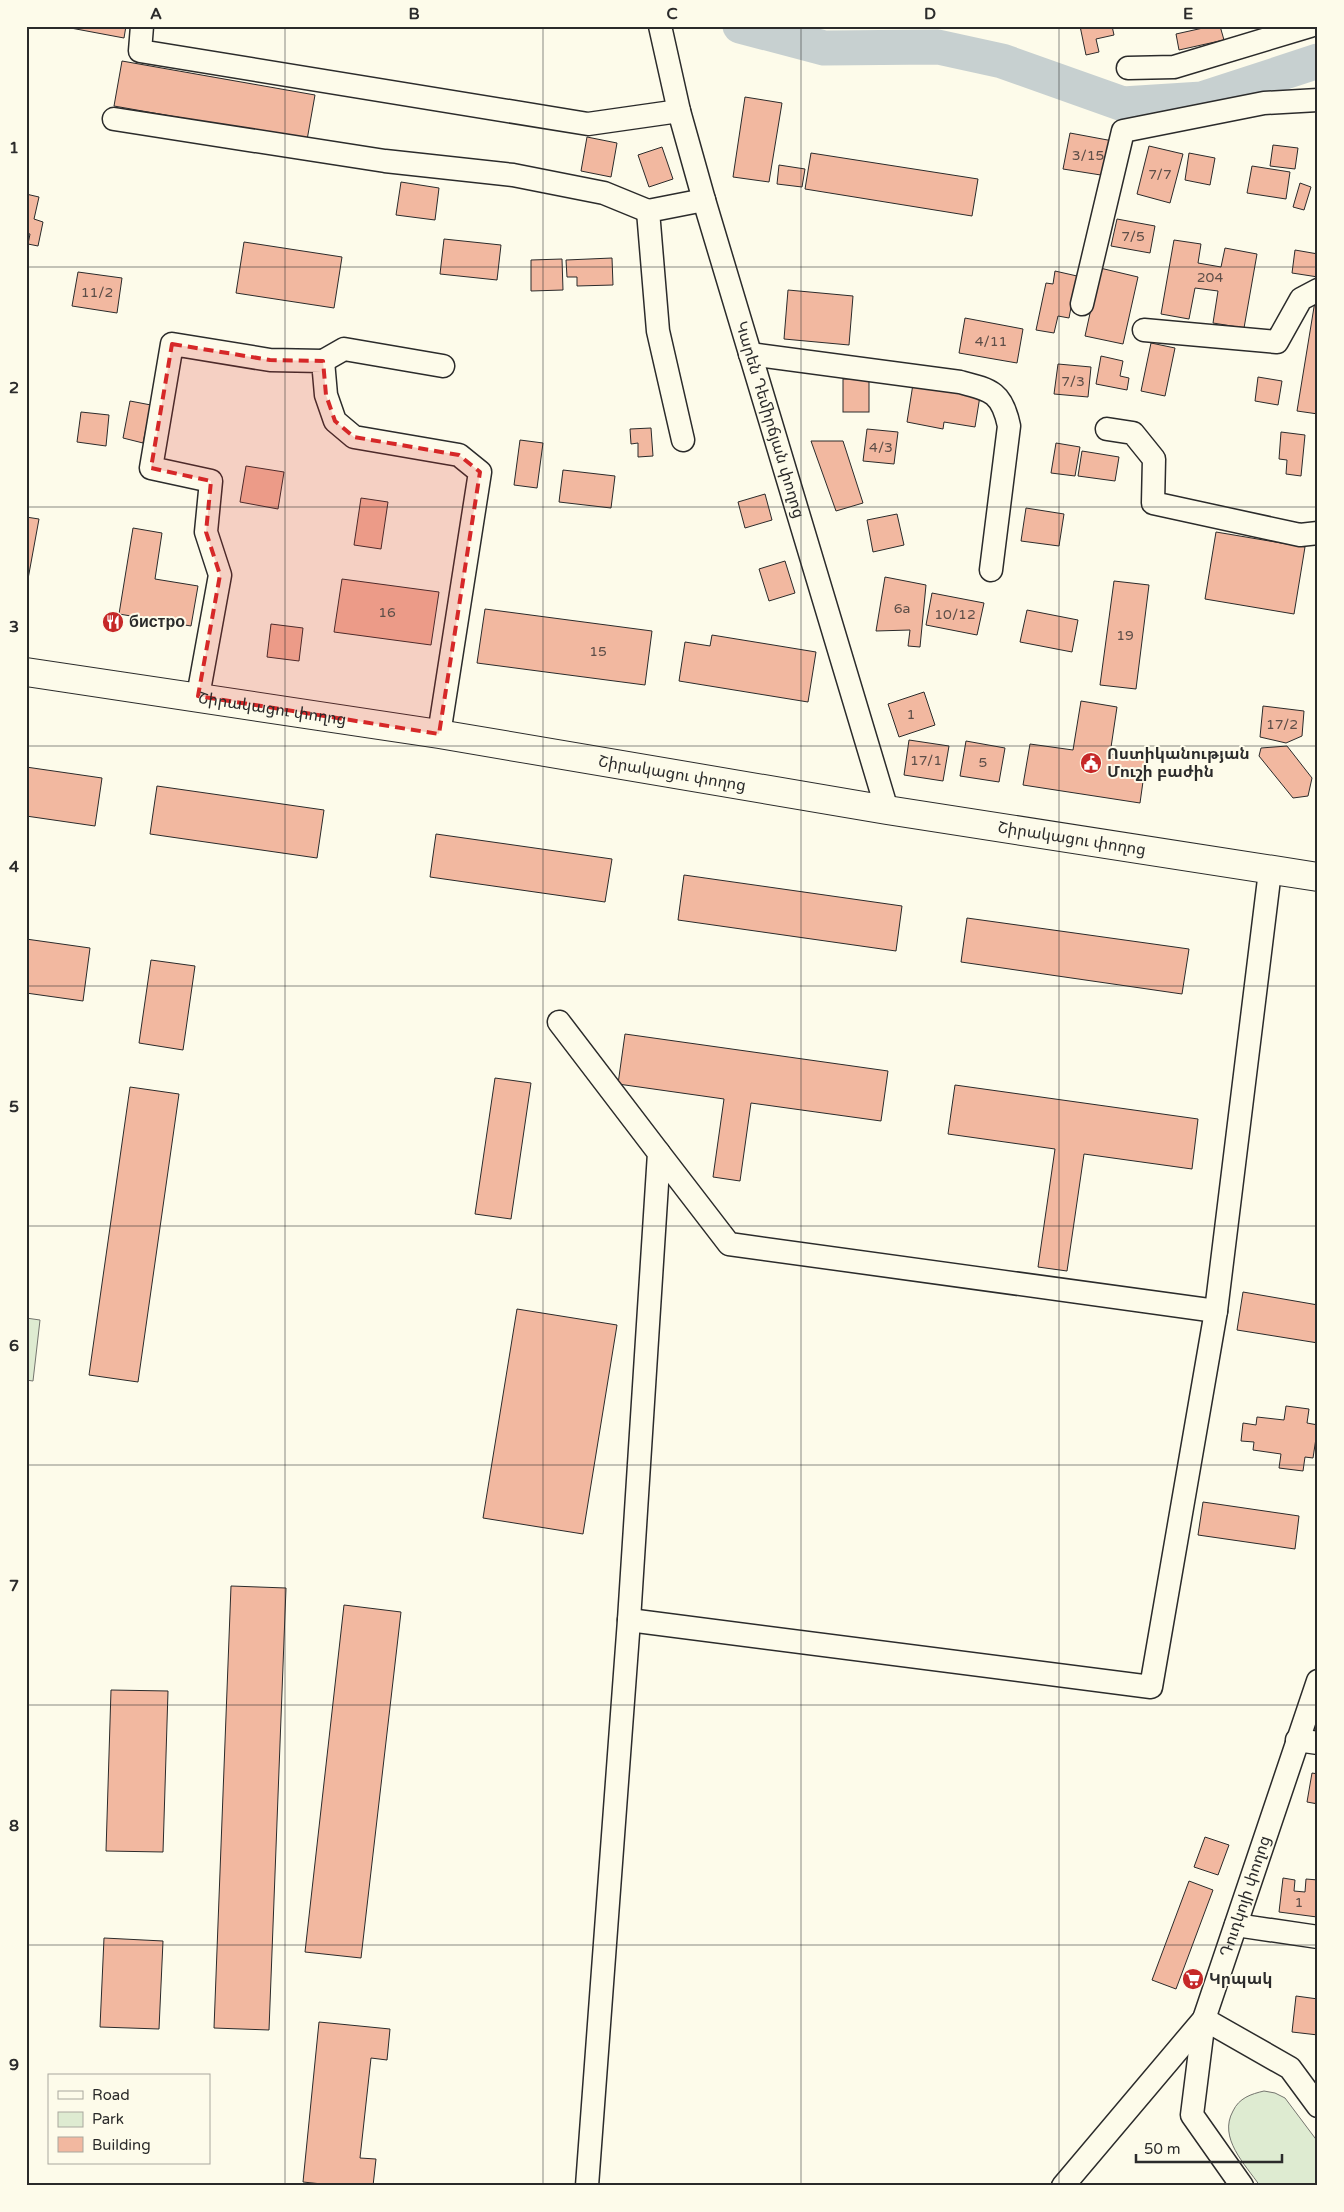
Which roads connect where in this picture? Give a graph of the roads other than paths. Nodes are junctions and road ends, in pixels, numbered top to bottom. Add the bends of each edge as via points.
1 (142, 26) edge
2 (660, 26) edge
3 (1310, 26) edge
4 (1128, 68) dead end
5 (1318, 100) edge
6 (679, 111) junction
7 (114, 119) dead end
8 (704, 200) junction
9 (648, 211) junction
10 (1318, 290) edge
11 (1082, 304) dead end
12 (1144, 330) dead end
13 (750, 354) junction
14 (324, 361) junction
15 (443, 366) dead end
16 (1107, 429) dead end
17 (683, 440) dead end
18 (1318, 533) edge
19 (992, 570) dead end
20 (26, 672) edge
21 (198, 696) junction
22 (439, 734) junction
23 (887, 810) junction
24 (1270, 871) junction
25 (1318, 877) edge
26 (559, 1022) dead end
27 (659, 1153) junction
28 (1216, 1311) junction
29 (629, 1620) junction
30 (1318, 1681) edge
31 (1307, 1742) edge
32 (1236, 1925) junction
33 (1318, 1937) edge
34 (1204, 2019) junction
35 (1318, 2106) edge
36 (587, 2186) edge
37 (1064, 2186) edge
38 (1242, 2186) edge

1 - 6 street via 140,51 588,124
2 - 6 street, Կարեն Դեմիրճյան փողոց
3 - 4 street via 1174,67
5 - 11 street via 1264,103 1123,131
6 - 8 street, Կարեն Դեմիրճյան փողոց
7 - 9 street via 385,161 513,175 604,194
8 - 9 street
8 - 13 street, Կարեն Դեմիրճյան փողոց
9 - 17 street via 658,331
10 - 12 street via 1301,299 1277,342
13 - 19 street via 960,382 997,395 1006,409 1009,443
13 - 23 street, Կարեն Դեմիրճյան փողոց
14 - 15 street via 344,349
14 - 21 street via 270,360 172,344 151,468 212,481 206,532 220,575
14 - 22 street via 326,395 335,421 354,437 459,455 480,472
16 - 18 street via 1133,433 1154,458 1154,503 1300,535
20 - 21 main road, Շիրակացու փողոց
21 - 22 main road, Շիրակացու փողոց
22 - 23 main road, Շիրակացու փողոց
23 - 24 main road, Շիրակացու փողոց
24 - 25 main road, Շիրակացու փողոց
24 - 28 street
26 - 27 street
27 - 28 street via 729,1244
27 - 29 street
28 - 29 street via 1151,1687
29 - 36 street
30 - 31 street, Դուդկոյի փողոց
31 - 32 street, Դուդկոյի փողոց
32 - 33 street
32 - 34 street, Դուդկոյի փողոց
34 - 35 street via 1290,2068
34 - 37 street, Դուդկոյի փողոց
34 - 38 street via 1192,2114

